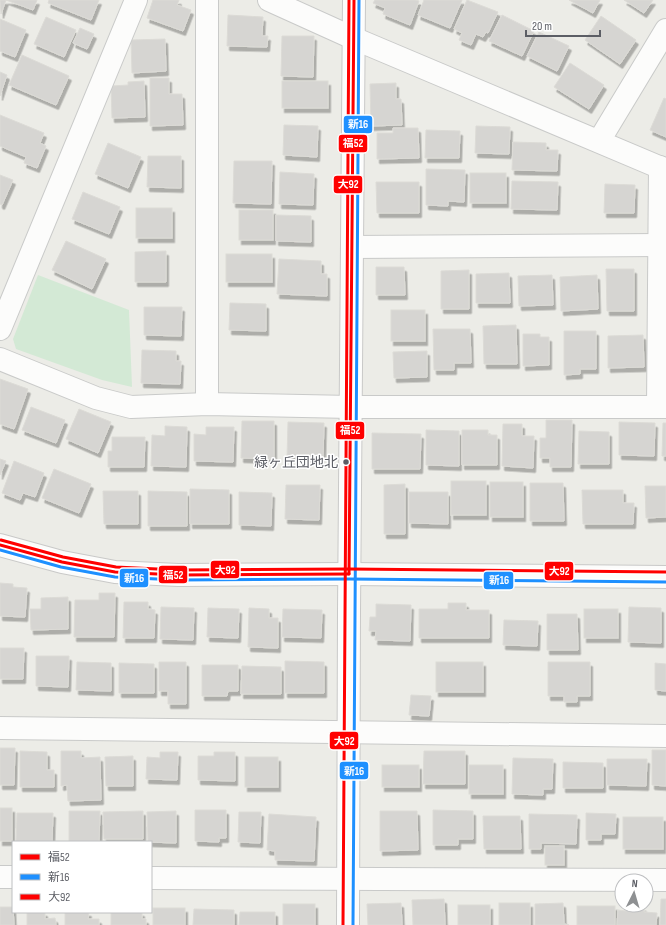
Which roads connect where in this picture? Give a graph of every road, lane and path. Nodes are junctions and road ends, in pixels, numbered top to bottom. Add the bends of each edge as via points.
1 (136, 0) edge
2 (207, 0) edge
3 (269, 0) edge
4 (354, 0) edge
5 (666, 30) edge
6 (353, 38) junction
7 (599, 141) junction
8 (663, 169) edge
9 (660, 245) junction
10 (352, 247) junction
11 (0, 329) edge
12 (0, 359) edge
13 (207, 404) junction
14 (351, 407) junction
15 (662, 407) edge
16 (0, 545) edge
17 (349, 574) junction
18 (666, 577) edge
19 (0, 728) edge
20 (350, 733) junction
21 (666, 736) edge
22 (0, 877) edge
23 (12, 877) edge
24 (152, 878) edge
25 (348, 880) junction
26 (666, 880) edge
27 (348, 925) edge

1 - 11 street
2 - 13 street
3 - 6 street
4 - 6 street
5 - 7 street
6 - 7 street
6 - 10 street
7 - 8 street
8 - 9 street
9 - 10 street
9 - 15 street
10 - 14 street
12 - 13 street via 96,398 131,407
13 - 14 street
14 - 15 street
14 - 17 street
16 - 17 street via 62,562 115,572 178,575
17 - 18 street
17 - 20 street
19 - 20 street
20 - 21 street
20 - 25 street
22 - 23 street
24 - 25 street
25 - 26 street
25 - 27 street

